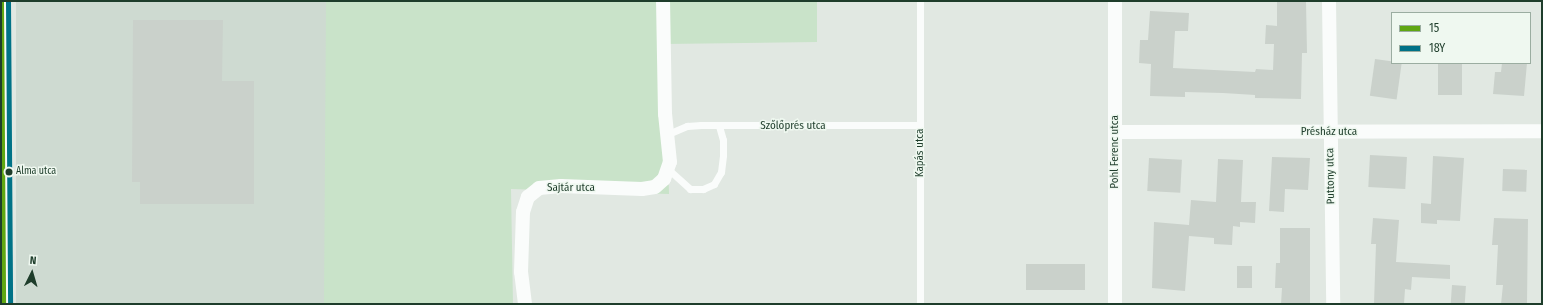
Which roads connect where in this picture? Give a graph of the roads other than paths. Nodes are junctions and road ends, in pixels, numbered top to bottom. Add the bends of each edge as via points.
1 (1, 1) edge
2 (663, 1) edge
3 (920, 1) edge
4 (1115, 1) edge
5 (1329, 1) edge
6 (920, 125) junction
7 (719, 126) junction
8 (1542, 130) edge
9 (1115, 132) junction
10 (1331, 132) junction
11 (668, 134) junction
12 (2, 143) edge
13 (668, 169) junction
14 (3, 304) edge
15 (525, 304) edge
16 (920, 304) edge
17 (1115, 304) edge
18 (1333, 304) edge

1 - 12 street
2 - 11 street via 665,114
3 - 6 lane, Kapás utca
4 - 9 street, Pohl Ferenc utca
5 - 10 street, Puttony utca
6 - 7 lane, Szőlőprés utca
6 - 16 lane, Kapás utca
7 - 11 lane, Szőlőprés utca via 687,126
7 - 13 lane via 724,156 721,172 714,184 703,189 690,189
8 - 10 street, Présház utca
9 - 10 street, Présház utca
9 - 17 street, Pohl Ferenc utca
10 - 18 street, Puttony utca
11 - 13 street
12 - 14 street
13 - 15 street, Sajtár utca via 664,179 655,187 642,189 562,186 539,188 528,197 523,212 521,272

